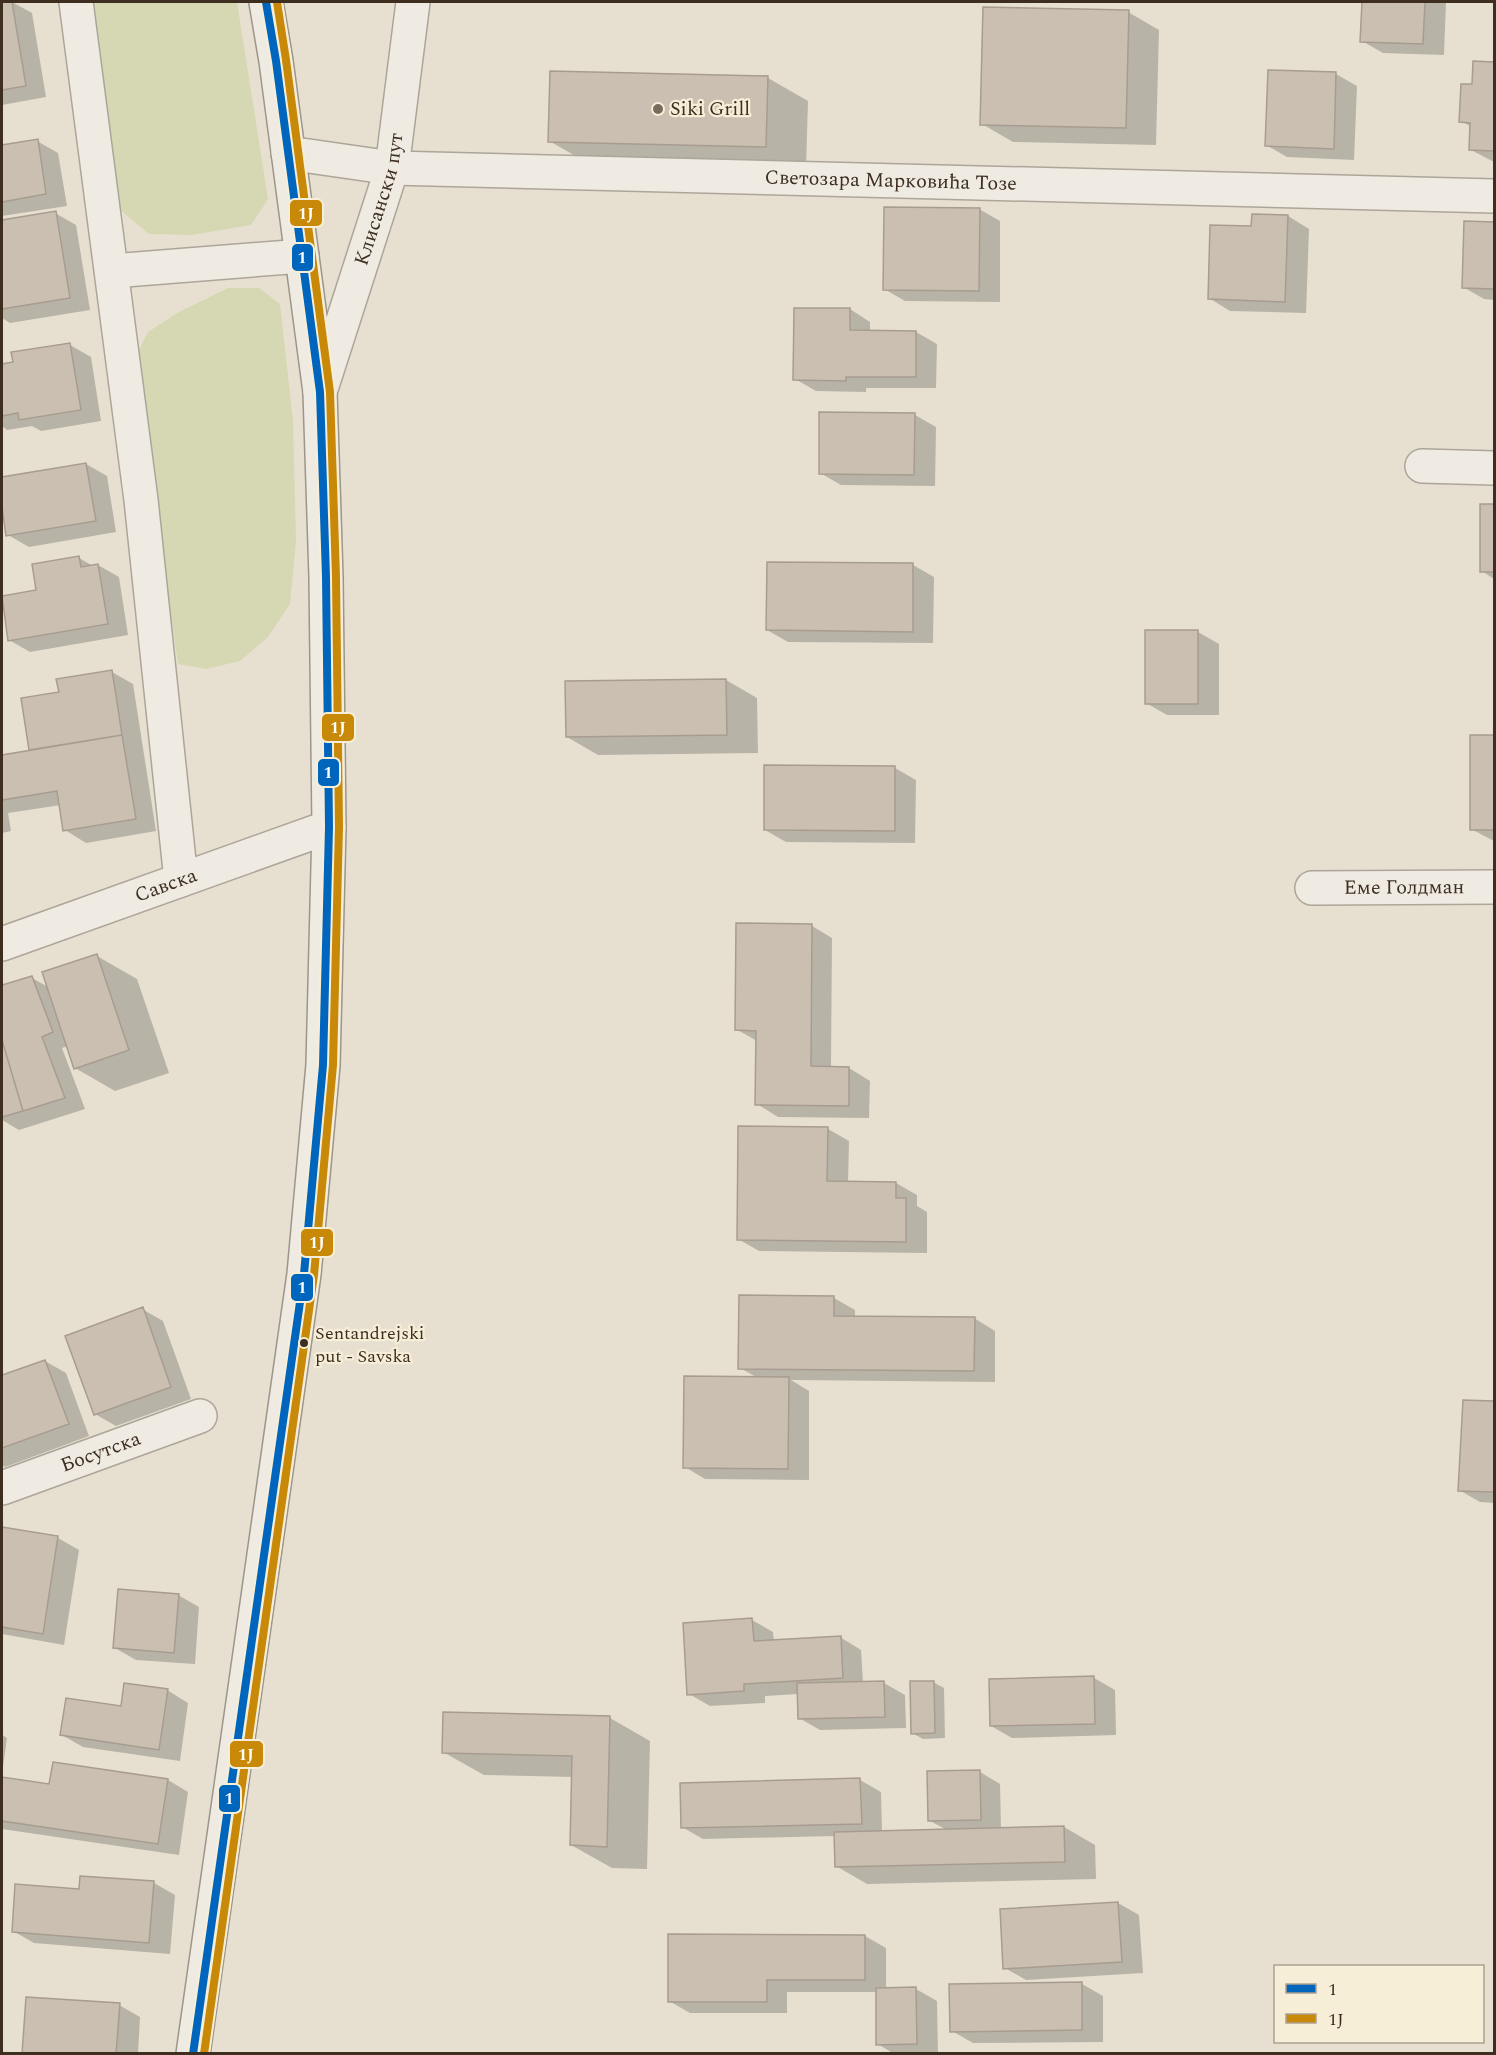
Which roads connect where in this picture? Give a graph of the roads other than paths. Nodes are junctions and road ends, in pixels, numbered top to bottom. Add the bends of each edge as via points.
1 (76, 2) edge
2 (266, 2) edge
3 (413, 2) edge
4 (288, 153) junction
5 (392, 168) junction
6 (1494, 196) edge
7 (302, 256) junction
8 (112, 271) junction
9 (320, 392) junction
10 (1422, 466) dead end
11 (1494, 468) edge
12 (329, 826) junction
13 (181, 879) junction
14 (1494, 887) edge
15 (1312, 888) dead end
16 (2, 944) edge
17 (200, 1416) dead end
18 (2, 1488) edge
19 (193, 2054) edge

1 - 8 street
2 - 4 street
3 - 5 street, Клисански пут
4 - 5 street, Светозара Марковића Тозе
4 - 7 street
5 - 6 street, Светозара Марковића Тозе
5 - 9 street, Клисански пут
7 - 8 street
7 - 9 street
8 - 13 street
9 - 12 street
10 - 11 street
12 - 13 street, Савска
12 - 19 street via 323,1065 304,1274
13 - 16 street, Савска
14 - 15 street, Еме Голдман
17 - 18 street, Босутска

